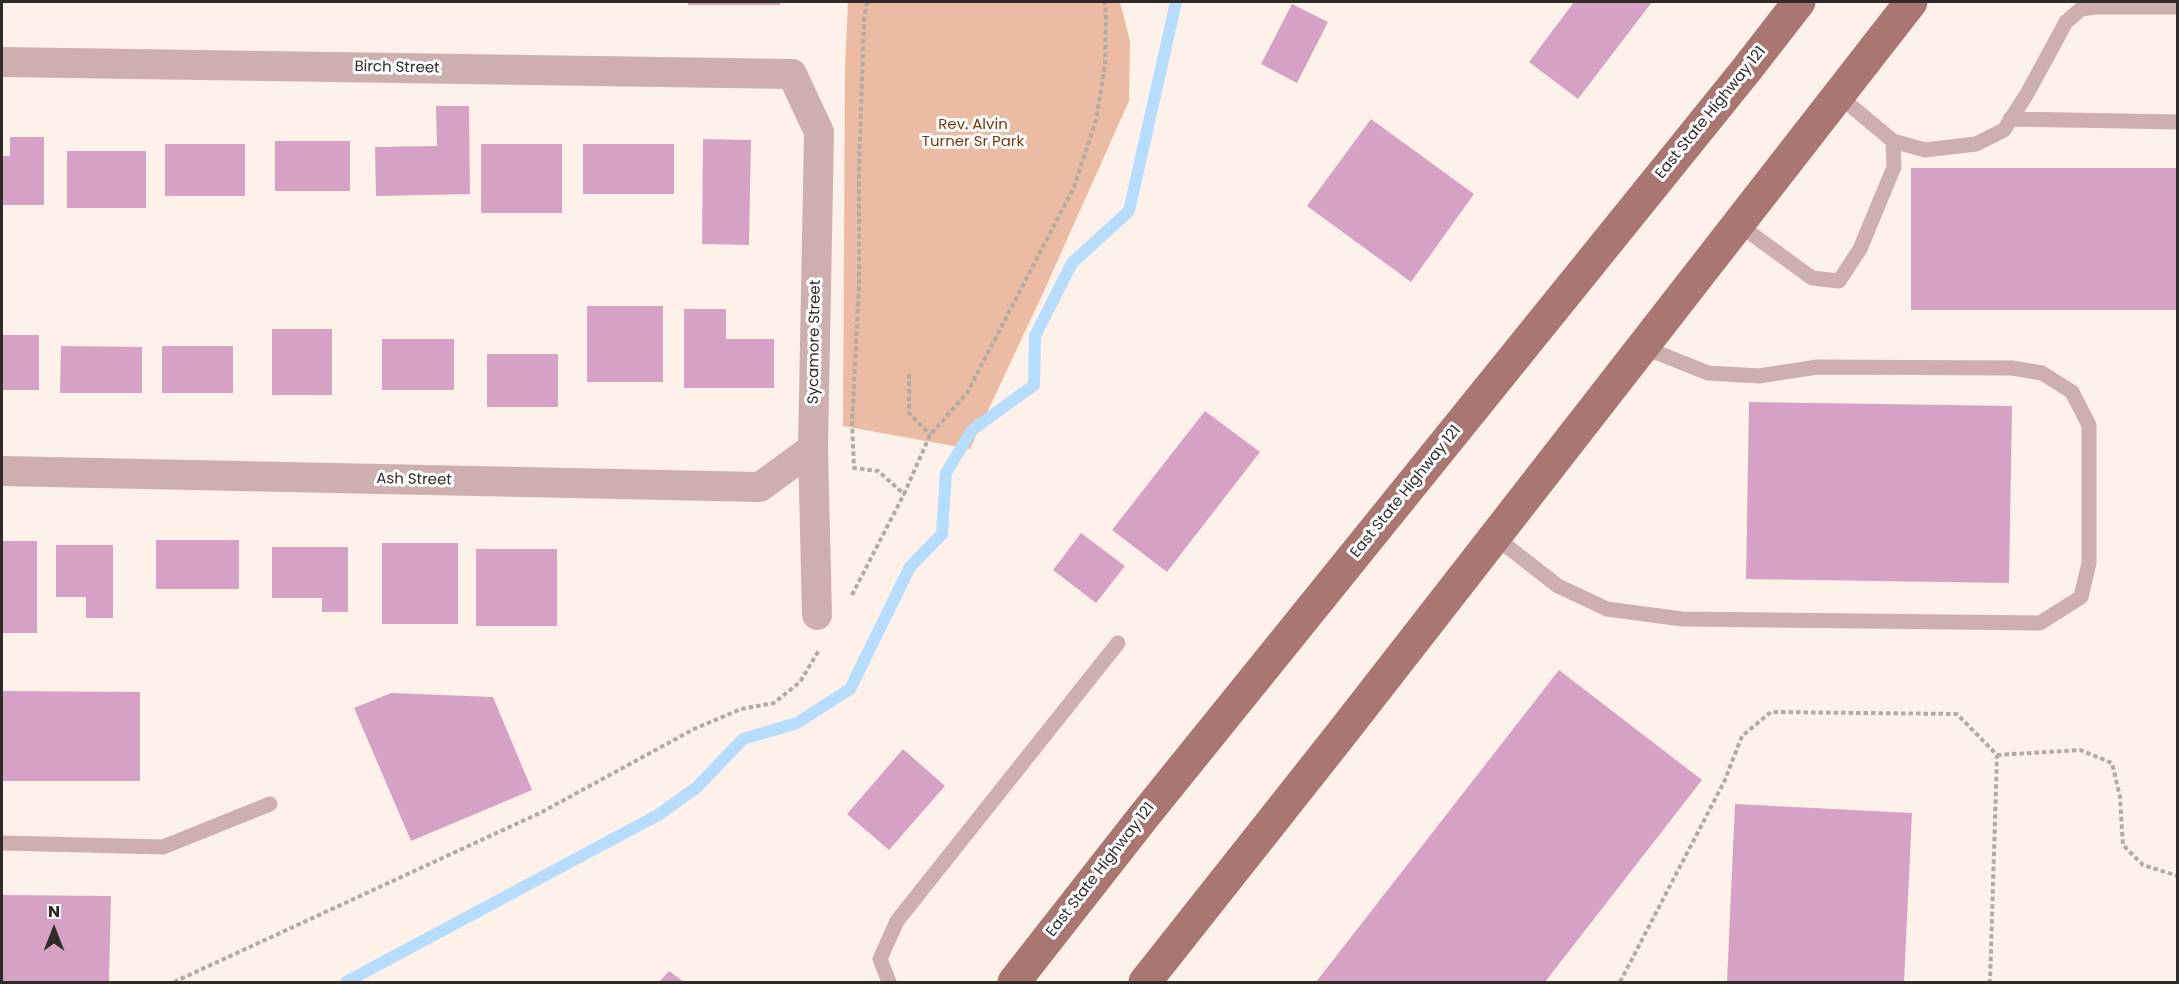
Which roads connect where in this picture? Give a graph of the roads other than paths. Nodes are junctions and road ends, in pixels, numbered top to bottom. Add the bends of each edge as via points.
1 (1799, 2) edge
2 (1911, 2) edge
3 (2178, 7) edge
4 (2, 62) edge
5 (792, 74) joint
6 (1838, 95) junction
7 (2010, 120) junction
8 (2178, 122) edge
9 (1893, 141) junction
10 (1738, 224) junction
11 (1643, 347) junction
12 (813, 448) junction
13 (2, 471) edge
14 (1495, 537) junction
15 (820, 630) road end
16 (1118, 643) dead end
17 (270, 804) dead end
18 (2, 843) edge
19 (889, 982) edge
20 (1014, 982) edge
21 (1145, 982) edge

1 - 20 main road, East State Highway 121
2 - 6 main road
3 - 7 lane via 2081,9 2066,22
4 - 5 street, Birch Street
5 - 12 street, Sycamore Street via 819,132
6 - 9 lane
6 - 10 main road
7 - 8 lane
7 - 9 lane via 2004,130 1976,144 1925,150
9 - 10 lane via 1894,167 1860,249 1839,281 1812,278
10 - 11 main road
11 - 14 main road
11 - 14 lane via 1708,373 1759,376 1817,367 2012,368 2042,373 2072,392 2089,424 2089,563 2081,597 2040,623 1682,619 1608,609 1558,586
12 - 13 street, Ash Street via 760,487
12 - 15 street, Sycamore Street
14 - 21 main road
16 - 19 lane via 897,921 880,958
17 - 18 lane via 163,847

